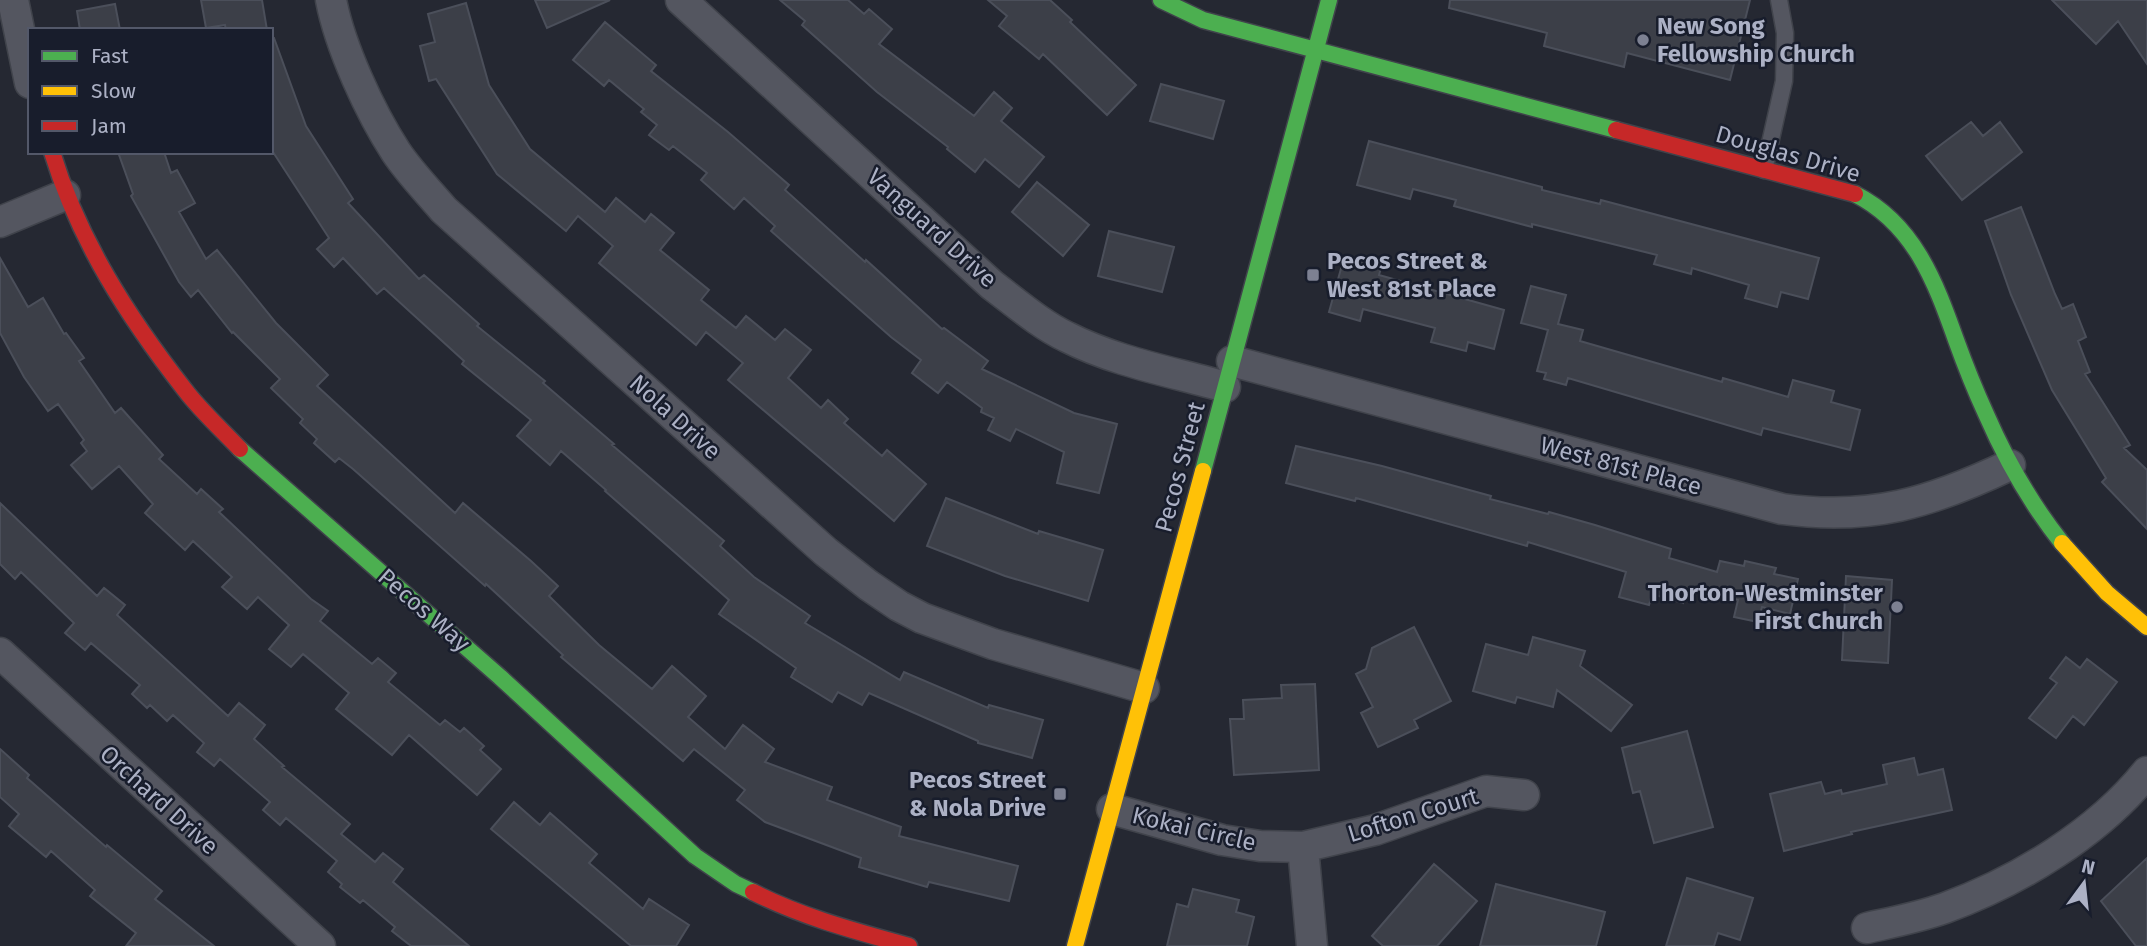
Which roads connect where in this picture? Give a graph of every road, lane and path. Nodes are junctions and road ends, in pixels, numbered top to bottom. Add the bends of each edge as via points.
1 (13, 0) edge
2 (331, 0) edge
3 (681, 0) edge
4 (1161, 0) edge
5 (1329, 0) edge
6 (1779, 0) edge
7 (1316, 48) junction
8 (28, 73) edge
9 (53, 154) edge
10 (1765, 170) junction
11 (65, 195) junction
12 (0, 222) edge
13 (1229, 374) junction
14 (2010, 465) junction
15 (2147, 627) edge
16 (0, 653) edge
17 (1144, 688) junction
18 (2147, 772) edge
19 (1524, 795) dead end
20 (1112, 809) junction
21 (1303, 847) junction
22 (1867, 928) dead end
23 (320, 946) edge
24 (909, 946) edge
25 (1075, 946) edge
26 (1312, 946) edge

1 - 8 street
2 - 17 street, Nola Drive via 348,54 376,117 397,153 444,210 826,552 922,618
3 - 13 street, Vanguard Drive via 992,285 1032,315 1104,353
4 - 7 street, Douglas Drive via 1203,20
5 - 7 street, Pecos Street
6 - 10 lane via 1785,33 1784,81
7 - 10 street, Douglas Drive
7 - 13 street, Pecos Street
9 - 11 street, Pecos Way
10 - 14 street, Douglas Drive via 1857,195 1903,229 1936,280 1966,365
11 - 12 street
11 - 24 street, Pecos Way via 116,293 186,391 240,449 695,856 778,905
13 - 14 street, West 81st Place via 1792,511 1844,514 1906,506 1964,487
13 - 17 street, Pecos Street
14 - 15 street, Douglas Drive via 2070,552
16 - 23 street, Orchard Drive
17 - 20 street, Pecos Street
18 - 22 street via 2089,830 2016,876 1946,908
19 - 21 street, Lofton Court via 1486,791 1375,830
20 - 21 street, Kokai Circle via 1222,840
20 - 25 street, Pecos Street
21 - 26 street

